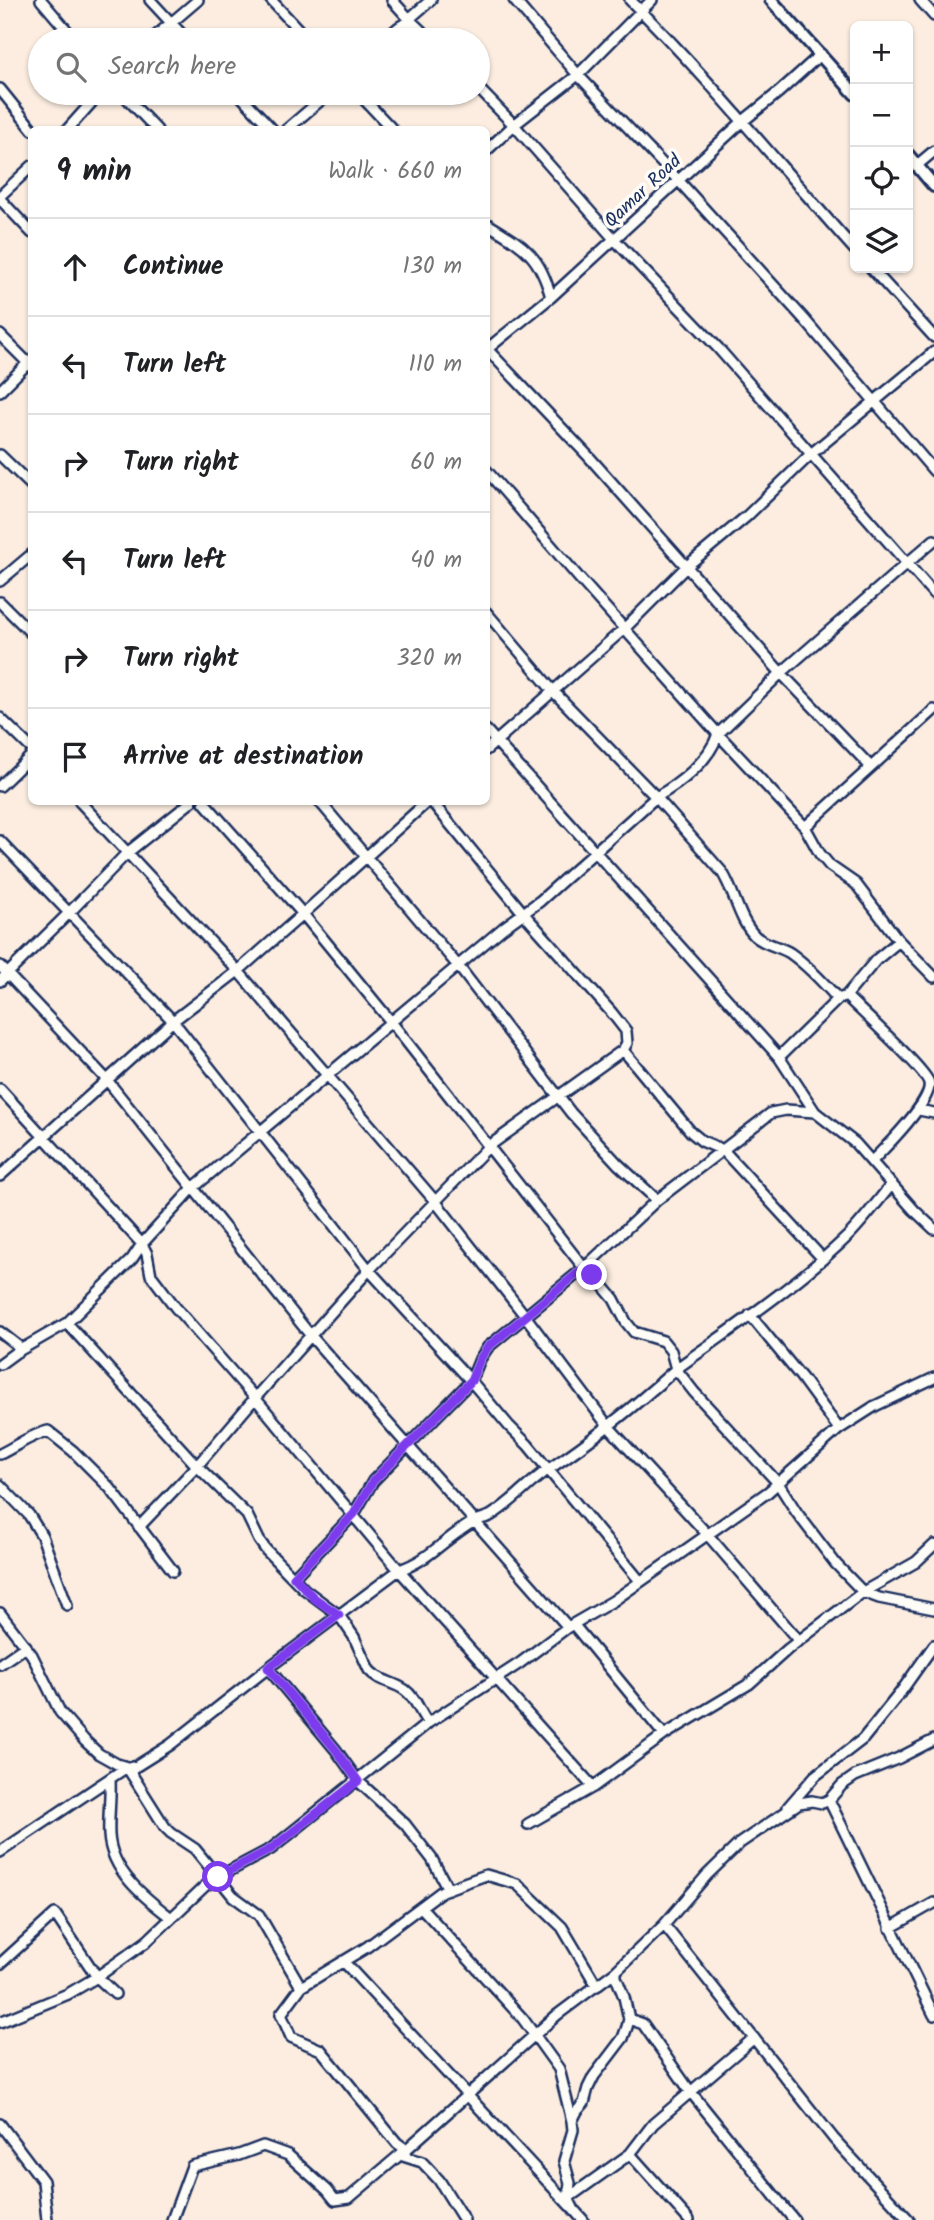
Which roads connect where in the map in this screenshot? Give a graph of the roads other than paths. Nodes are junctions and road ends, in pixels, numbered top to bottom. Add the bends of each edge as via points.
1 (41, 0) edge
2 (150, 0) edge
3 (198, 0) edge
4 (271, 0) edge
5 (392, 0) edge
6 (431, 0) edge
7 (514, 0) edge
8 (630, 0) edge
9 (652, 0) edge
10 (771, 0) edge
11 (920, 0) edge
12 (640, 10) junction
13 (934, 16) edge
14 (410, 21) junction
15 (170, 23) junction
16 (65, 28) edge
17 (164, 28) edge
18 (175, 28) edge
19 (297, 28) edge
20 (397, 28) edge
21 (418, 28) edge
22 (821, 54) junction
23 (578, 75) junction
24 (850, 88) edge
25 (0, 89) edge
26 (490, 100) edge
27 (89, 105) edge
28 (134, 105) edge
29 (249, 105) edge
30 (315, 105) edge
31 (369, 105) edge
32 (742, 121) junction
33 (514, 125) junction
34 (30, 126) edge
35 (71, 126) edge
36 (154, 126) edge
37 (269, 126) edge
38 (291, 126) edge
39 (389, 126) edge
40 (490, 147) edge
41 (934, 151) edge
42 (913, 162) edge
43 (916, 166) junction
44 (28, 170) edge
45 (678, 180) junction
46 (934, 186) edge
47 (0, 197) edge
48 (490, 225) edge
49 (28, 228) edge
50 (615, 240) junction
51 (850, 245) edge
52 (876, 273) edge
53 (551, 297) junction
54 (0, 335) edge
55 (934, 337) edge
56 (490, 347) edge
57 (490, 352) edge
58 (934, 352) edge
59 (28, 361) edge
60 (28, 365) edge
61 (0, 391) edge
62 (875, 402) junction
63 (811, 454) junction
64 (0, 455) edge
65 (934, 471) edge
66 (490, 475) edge
67 (28, 482) edge
68 (934, 540) edge
69 (28, 557) edge
70 (907, 565) junction
71 (687, 566) junction
72 (0, 581) edge
73 (934, 594) edge
74 (0, 602) edge
75 (490, 617) edge
76 (625, 628) junction
77 (28, 630) edge
78 (781, 673) junction
79 (553, 691) junction
80 (934, 710) edge
81 (0, 718) edge
82 (490, 734) edge
83 (718, 734) junction
84 (497, 742) junction
85 (28, 745) edge
86 (490, 747) edge
87 (28, 759) edge
88 (870, 766) junction
89 (0, 786) edge
90 (656, 797) junction
91 (83, 805) edge
92 (187, 805) edge
93 (207, 805) edge
94 (323, 805) edge
95 (423, 805) edge
96 (434, 805) edge
97 (805, 827) junction
98 (0, 841) edge
99 (127, 853) junction
100 (595, 853) junction
101 (367, 857) junction
102 (69, 914) junction
103 (303, 914) junction
104 (524, 914) junction
105 (899, 941) junction
106 (0, 966) edge
107 (459, 967) junction
108 (238, 971) junction
109 (4, 977) edge
110 (934, 977) edge
111 (842, 997) junction
112 (173, 1021) junction
113 (392, 1023) junction
114 (623, 1050) junction
115 (779, 1057) junction
116 (327, 1076) junction
117 (107, 1080) junction
118 (0, 1088) edge
119 (558, 1097) junction
120 (919, 1110) junction
121 (815, 1112) junction
122 (934, 1113) edge
123 (261, 1130) junction
124 (43, 1137) junction
125 (489, 1146) junction
126 (723, 1150) junction
127 (872, 1161) junction
128 (0, 1176) edge
129 (892, 1184) junction
130 (193, 1188) junction
131 (657, 1200) junction
132 (435, 1201) junction
133 (934, 1229) edge
134 (142, 1244) junction
135 (823, 1259) junction
136 (584, 1268) junction
137 (369, 1270) junction
138 (750, 1315) junction
139 (526, 1317) junction
140 (67, 1323) junction
141 (0, 1332) edge
142 (311, 1336) junction
143 (22, 1349) junction
144 (0, 1364) edge
145 (676, 1369) junction
146 (934, 1378) edge
147 (471, 1381) junction
148 (255, 1398) junction
149 (608, 1426) junction
150 (839, 1429) junction
151 (408, 1445) junction
152 (0, 1454) edge
153 (197, 1466) junction
154 (547, 1470) junction
155 (778, 1483) junction
156 (0, 1485) edge
157 (354, 1514) junction
158 (476, 1521) junction
159 (139, 1527) junction
160 (707, 1534) junction
161 (934, 1545) edge
162 (399, 1570) junction
163 (173, 1571) dead end
164 (294, 1577) junction
165 (640, 1581) junction
166 (863, 1592) junction
167 (67, 1605) dead end
168 (934, 1609) edge
169 (0, 1613) edge
170 (339, 1615) junction
171 (570, 1625) junction
172 (799, 1641) junction
173 (934, 1645) edge
174 (26, 1646) junction
175 (0, 1664) edge
176 (268, 1668) junction
177 (496, 1678) junction
178 (428, 1723) junction
179 (664, 1735) junction
180 (934, 1740) edge
181 (128, 1767) junction
182 (110, 1779) junction
183 (358, 1781) junction
184 (593, 1787) junction
185 (829, 1800) junction
186 (777, 1818) junction
187 (528, 1824) dead end
188 (0, 1852) edge
189 (218, 1877) junction
190 (448, 1889) junction
191 (934, 1903) edge
192 (421, 1907) junction
193 (170, 1917) junction
194 (664, 1925) junction
195 (890, 1928) junction
196 (343, 1961) junction
197 (0, 1964) edge
198 (616, 1971) junction
199 (97, 1977) junction
200 (597, 1986) junction
201 (301, 1987) junction
202 (116, 1994) dead end
203 (934, 2015) edge
204 (629, 2019) junction
205 (0, 2022) edge
206 (535, 2035) junction
207 (754, 2039) junction
208 (690, 2091) junction
209 (467, 2094) junction
210 (572, 2121) junction
211 (0, 2124) edge
212 (408, 2148) junction
213 (630, 2154) junction
214 (400, 2155) junction
215 (568, 2198) junction
216 (574, 2210) junction
217 (461, 2219) edge
218 (47, 2220) edge
219 (172, 2220) edge
220 (583, 2220) edge
221 (689, 2220) edge
222 (794, 2220) edge
223 (909, 2220) edge

1 - 16 street
2 - 15 street
3 - 15 street
4 - 19 street
5 - 14 street
6 - 14 street
7 - 23 street
8 - 12 street
9 - 12 street
10 - 22 street
11 - 13 street
12 - 23 street
12 - 32 street
14 - 20 street
14 - 21 street
15 - 17 street
15 - 18 street
22 - 24 street
22 - 32 street, Qamar Road
23 - 33 street
23 - 45 street
25 - 34 street
26 - 33 street
27 - 35 street
28 - 36 street
29 - 37 street
30 - 38 street
31 - 39 street
32 - 45 street, Qamar Road
32 - 51 street
33 - 40 street
33 - 50 street
41 - 43 street
42 - 43 street
43 - 46 street
44 - 47 street
45 - 50 street, Qamar Road
45 - 62 street
47 - 49 street
48 - 53 street via 531,254 545,274
50 - 53 street, Qamar Road
50 - 63 street
52 - 55 street
53 - 56 street, Qamar Road
54 - 59 street
57 - 71 street
58 - 62 street
60 - 61 street
62 - 63 street
62 - 65 street
63 - 70 street
63 - 71 street
64 - 67 street
66 - 76 street
68 - 70 street
69 - 72 street
70 - 73 street
70 - 78 street
71 - 76 street
71 - 78 street
74 - 77 street
75 - 79 street
76 - 79 street
76 - 83 street
78 - 83 street
78 - 88 street
79 - 84 street
79 - 90 street
80 - 88 street
81 - 85 street
82 - 84 street
83 - 90 street via 702,760
83 - 97 street
84 - 86 street
84 - 100 street
87 - 89 street
88 - 97 street
90 - 100 street
90 - 111 street via 722,872 755,936 790,954
91 - 99 street
92 - 99 street
93 - 103 street
94 - 101 street
95 - 101 street
96 - 104 street
97 - 105 street via 820,854 856,884
98 - 102 street
99 - 102 street
99 - 108 street
100 - 104 street
100 - 115 street
101 - 103 street
101 - 107 street
102 - 109 street
102 - 112 street
103 - 108 street
103 - 113 street
104 - 107 street
104 - 114 street via 626,1031
105 - 110 street
105 - 111 street
106 - 109 street
107 - 113 street
107 - 119 street
108 - 112 street
108 - 116 street
109 - 117 street
111 - 115 street
111 - 120 street via 924,1074 930,1083
112 - 117 street
112 - 123 street
113 - 116 street
113 - 125 street
114 - 119 street
114 - 126 street via 691,1132
115 - 121 street
116 - 123 street
116 - 132 street
117 - 124 street
117 - 130 street
118 - 124 street
119 - 125 street
119 - 131 street
120 - 122 street
120 - 127 street
121 - 126 street via 771,1113
121 - 127 street
123 - 130 street
123 - 137 street
124 - 128 street
124 - 134 street
125 - 132 street
125 - 136 street
126 - 131 street
126 - 135 street
127 - 129 street
129 - 133 street
129 - 135 street
130 - 134 street
130 - 142 street
131 - 136 street
132 - 137 street
132 - 139 street
134 - 140 street
134 - 148 street via 158,1287
135 - 138 street
136 - 139 street
136 - 145 street via 614,1299 634,1332 663,1341
137 - 142 street
137 - 147 street
138 - 145 street
138 - 150 street
139 - 147 street via 488,1347
139 - 149 street
140 - 143 street
140 - 153 street
141 - 143 street
142 - 148 street
142 - 151 street
143 - 144 street
145 - 149 street
145 - 155 street
146 - 150 street
147 - 151 street
147 - 154 street
148 - 153 street
148 - 157 street
149 - 154 street
149 - 160 street
150 - 155 street
151 - 157 street via 373,1481
151 - 158 street
152 - 159 street via 33,1434 48,1431 110,1488
153 - 159 street
153 - 164 street via 247,1515 266,1550
154 - 158 street via 488,1517
154 - 165 street
155 - 160 street
155 - 166 street via 836,1564
156 - 167 street via 42,1536
157 - 162 street
157 - 164 street
158 - 162 street via 417,1564
158 - 171 street
159 - 163 street
160 - 165 street
160 - 172 street
161 - 166 street via 916,1562
162 - 170 street
162 - 177 street
164 - 170 street
165 - 171 street
166 - 168 street
166 - 172 street
169 - 174 street
170 - 176 street
170 - 178 street via 369,1670 413,1697
171 - 177 street
171 - 179 street
172 - 179 street via 749,1684
173 - 186 street via 863,1739 815,1776
174 - 175 street
174 - 181 street via 60,1712 99,1754
176 - 181 street via 170,1745
176 - 183 street
177 - 178 street
177 - 184 street
178 - 183 street
179 - 184 street
180 - 185 street via 855,1776
181 - 182 street
181 - 189 street via 164,1827 194,1849
182 - 188 street
182 - 193 street via 109,1836 114,1857 136,1889
183 - 189 street via 271,1849
183 - 190 street via 405,1824
184 - 187 street
185 - 186 street via 799,1803
185 - 195 street
186 - 194 street via 726,1856
189 - 193 street
189 - 201 street via 233,1896 259,1915
190 - 192 street
190 - 200 street via 486,1875 517,1884 562,1927
191 - 195 street
192 - 196 street
192 - 206 street
193 - 199 street via 146,1942
194 - 198 street
194 - 207 street
195 - 203 street
196 - 201 street
196 - 209 street
197 - 199 street via 55,1914
198 - 200 street
198 - 204 street
199 - 202 street
199 - 205 street
200 - 206 street
201 - 212 street via 281,2014 291,2037 321,2050 397,2143
204 - 208 street via 643,2025
204 - 210 street via 623,2038 594,2076
206 - 209 street
206 - 210 street via 559,2069
207 - 208 street
207 - 223 street via 834,2139
208 - 213 street via 653,2124
208 - 222 street
209 - 212 street
209 - 216 street
210 - 215 street via 564,2161 570,2183
211 - 218 street via 43,2181
212 - 214 street
213 - 215 street
213 - 221 street
214 - 217 street via 422,2162 439,2180
214 - 219 street via 349,2198 335,2200 288,2155 263,2146 192,2166
215 - 216 street
216 - 220 street

